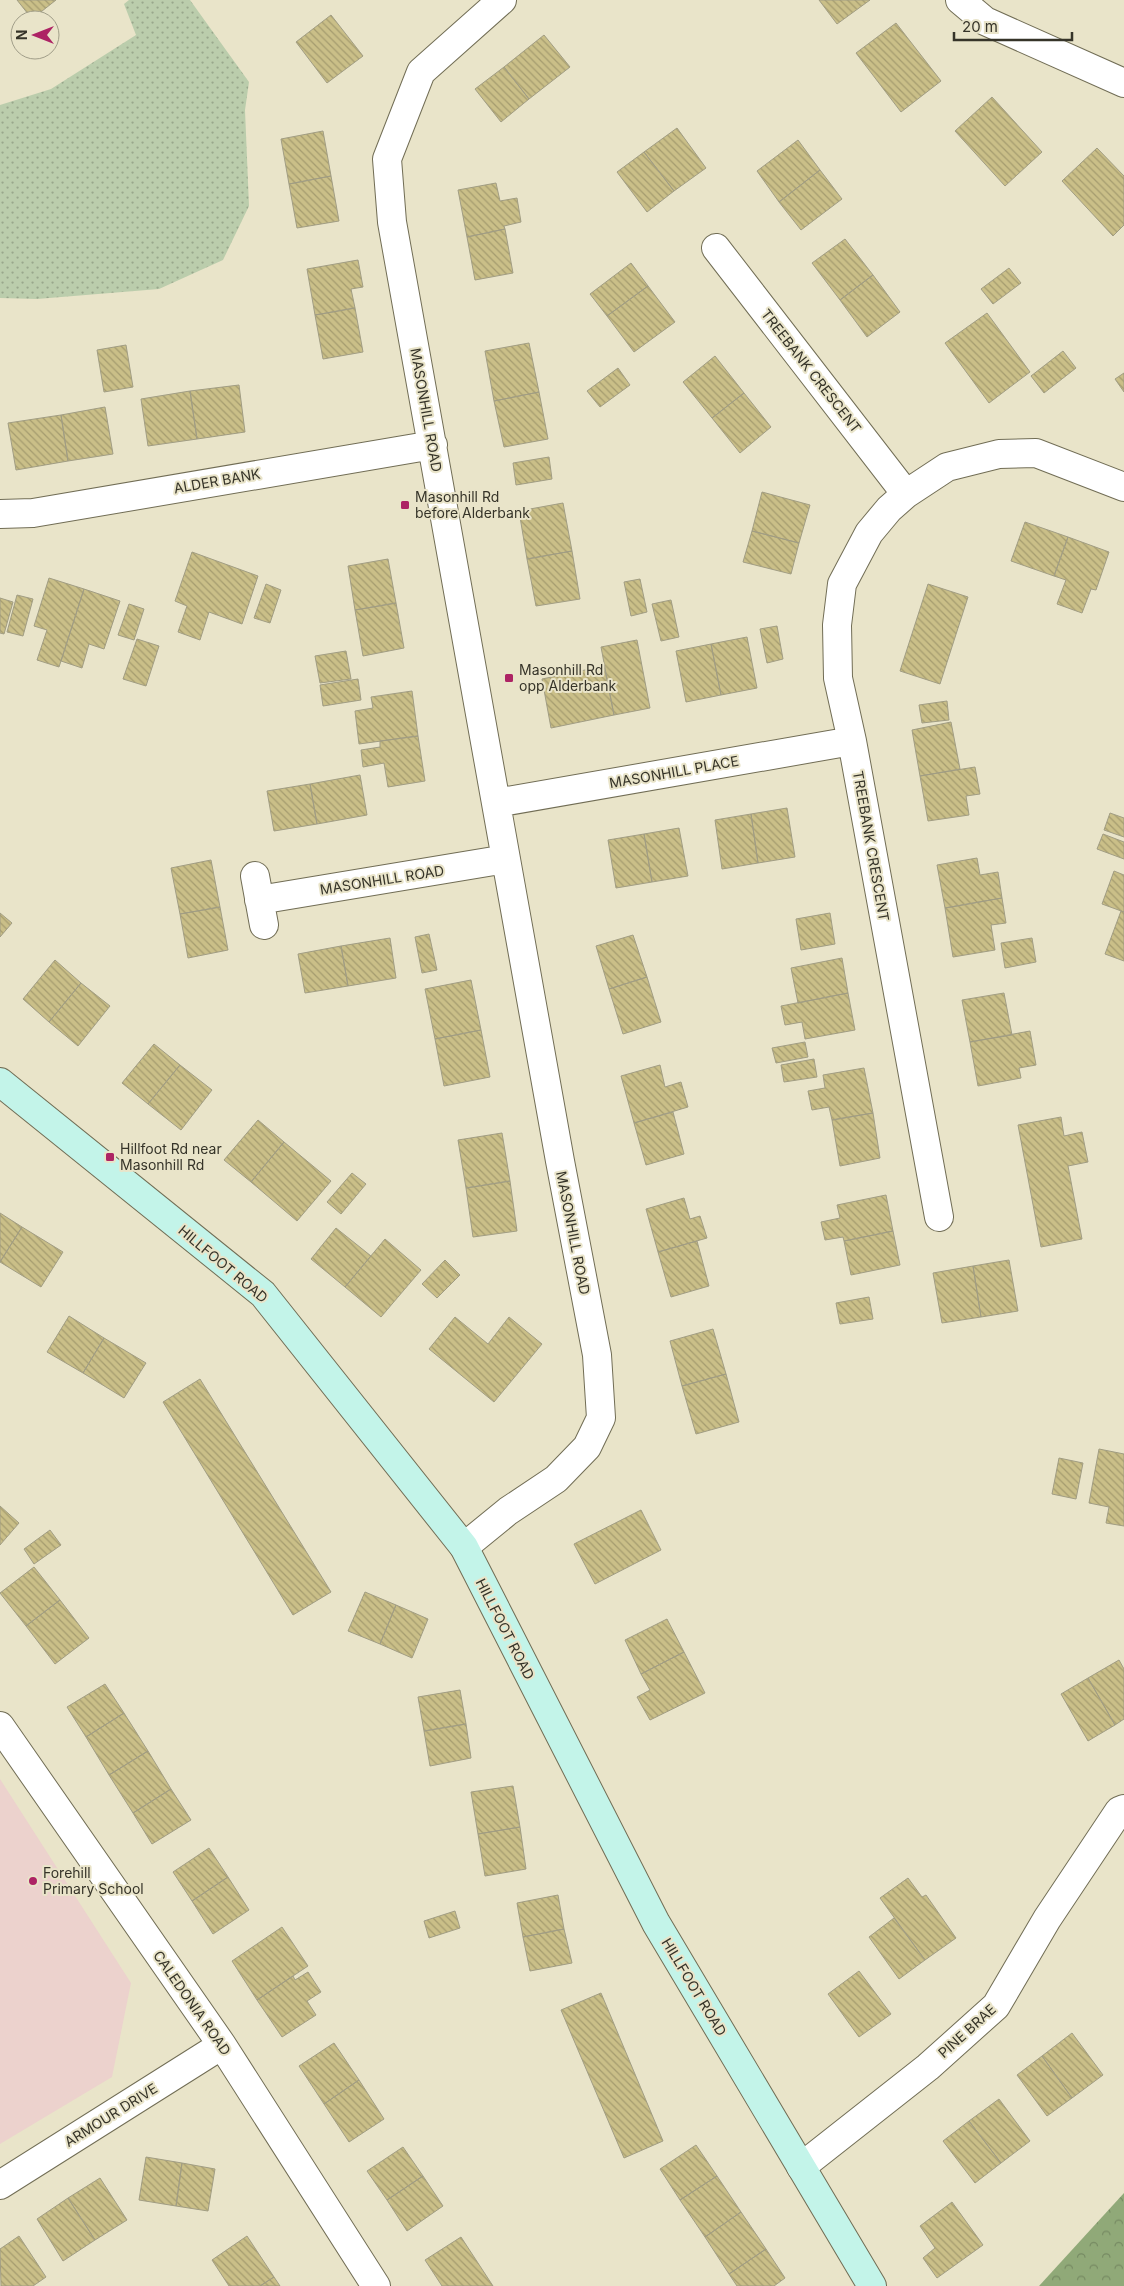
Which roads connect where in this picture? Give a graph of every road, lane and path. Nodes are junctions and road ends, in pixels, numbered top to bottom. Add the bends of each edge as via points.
1 (502, 0) edge
2 (960, 0) edge
3 (1124, 83) edge
4 (716, 248) dead end
5 (433, 445) junction
6 (1124, 487) edge
7 (906, 494) junction
8 (0, 514) edge
9 (852, 741) junction
10 (496, 803) junction
11 (506, 859) junction
12 (259, 900) dead end
13 (0, 1082) edge
14 (939, 1217) dead end
15 (464, 1547) junction
16 (0, 1726) edge
17 (1124, 1809) edge
18 (222, 2045) junction
19 (801, 2167) junction
20 (0, 2186) edge
21 (376, 2286) edge
22 (872, 2286) edge

1 - 5 street, MASONHILL ROAD via 421,72 387,159 392,222
2 - 3 street via 985,21
4 - 7 street, TREEBANK CRESCENT
5 - 8 street, ALDER BANK via 33,512
5 - 10 street, MASONHILL ROAD
6 - 7 street, TREEBANK CRESCENT via 1036,452 999,454 947,468
7 - 9 street, TREEBANK CRESCENT via 869,533 842,584 837,625 838,678
9 - 10 street, MASONHILL PLACE
9 - 14 street, TREEBANK CRESCENT
10 - 11 street, MASONHILL ROAD
11 - 12 street, MASONHILL ROAD
11 - 15 street, MASONHILL ROAD via 597,1355 600,1418 587,1448 556,1479 508,1511
13 - 15 street, HILLFOOT ROAD via 263,1294
15 - 19 street, HILLFOOT ROAD via 656,1924
16 - 18 street, CALEDONIA ROAD
17 - 19 street, PINE BRAE via 1119,1811 1052,1912 996,2006 928,2067
18 - 20 street, ARMOUR DRIVE
18 - 21 street, CALEDONIA ROAD
19 - 22 street, HILLFOOT ROAD

